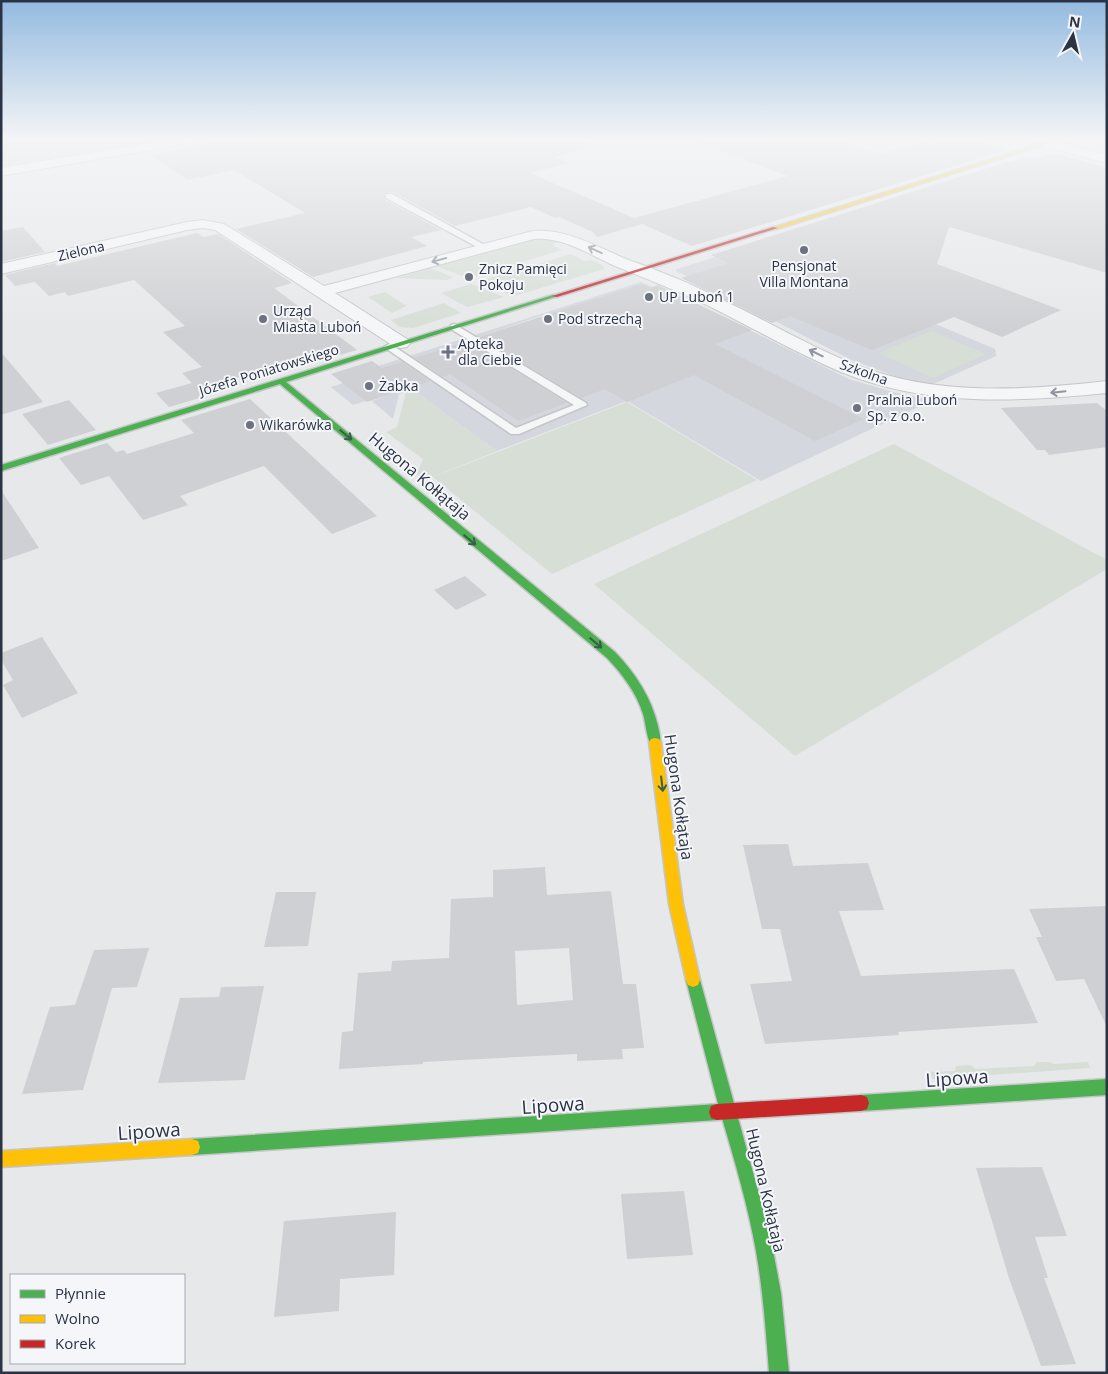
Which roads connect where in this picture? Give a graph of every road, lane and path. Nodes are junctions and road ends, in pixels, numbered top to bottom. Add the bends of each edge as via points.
1 (402, 203) edge
2 (853, 203) edge
3 (486, 248) junction
4 (1, 269) edge
5 (640, 269) junction
6 (322, 292) junction
7 (454, 327) junction
8 (395, 345) junction
9 (282, 382) junction
10 (1107, 387) edge
11 (1, 468) edge
12 (1107, 1087) edge
13 (730, 1110) junction
14 (1, 1159) edge
15 (778, 1373) edge

1 - 3 lane
2 - 5 street, Józefa Poniatowskiego
5 -> 3 street, Szkolna via 558,234 533,235
3 -> 6 street, Szkolna
4 - 6 street, Zielona via 187,226 209,224 219,227
5 - 7 street, Józefa Poniatowskiego
10 -> 5 street, Szkolna via 992,397 952,394 895,383 838,363
6 - 8 street
7 - 8 street, Józefa Poniatowskiego
7 - 8 lane via 582,404 514,432
8 - 9 street, Józefa Poniatowskiego
9 - 11 street, Józefa Poniatowskiego
9 -> 13 street, Hugona Kołłątaja via 611,655 639,687 647,704 658,750 676,904 700,1014
12 - 13 street, Lipowa
13 - 14 street, Lipowa
13 - 15 street, Hugona Kołłątaja via 760,1226 774,1315

